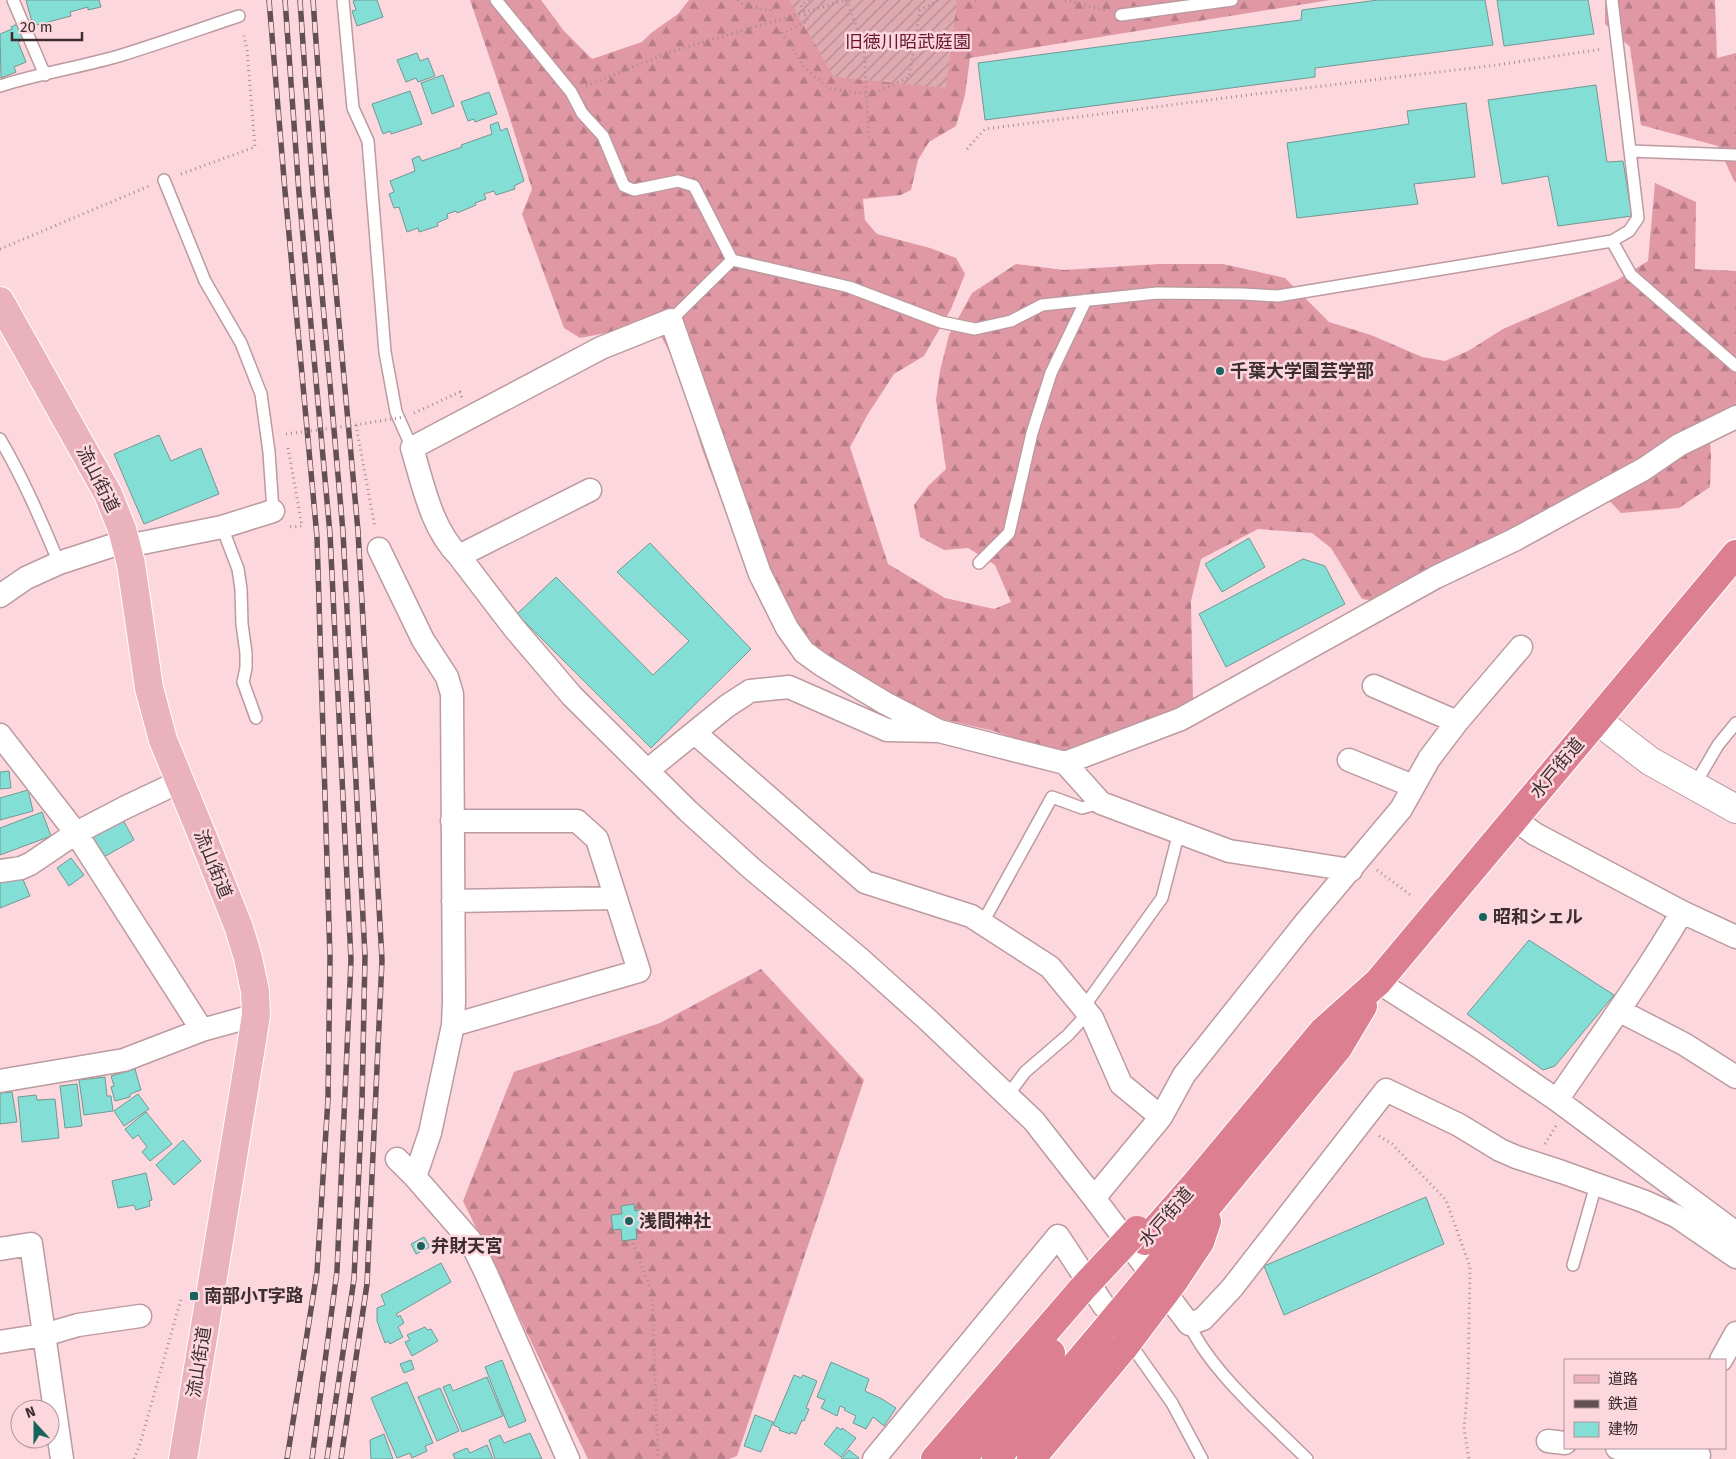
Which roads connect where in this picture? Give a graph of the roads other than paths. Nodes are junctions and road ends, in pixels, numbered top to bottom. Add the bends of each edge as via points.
1 (13, 0) edge
2 (343, 0) edge
3 (496, 0) edge
4 (1232, 0) edge
5 (1612, 0) edge
6 (1121, 15) road end
7 (238, 16) road end
8 (46, 75) junction
9 (0, 86) edge
10 (1630, 151) junction
11 (1736, 155) edge
12 (164, 180) road end
13 (1612, 241) junction
14 (732, 260) junction
15 (1086, 300) junction
16 (0, 301) edge
17 (671, 320) junction
18 (1736, 366) edge
19 (1736, 417) edge
20 (0, 438) edge
21 (412, 448) junction
22 (590, 490) dead end
23 (273, 511) joint
24 (222, 526) junction
25 (126, 544) junction
26 (379, 548) road end
27 (1736, 554) edge
28 (459, 556) junction
29 (59, 563) junction
30 (979, 563) dead end
31 (0, 596) edge
32 (1521, 647) dead end
33 (1374, 686) dead end
34 (256, 718) dead end
35 (1597, 720) junction
36 (1457, 722) junction
37 (1736, 723) edge
38 (939, 731) junction
39 (695, 733) junction
40 (0, 735) edge
41 (1349, 760) dead end
42 (1065, 763) junction
43 (648, 770) junction
44 (180, 782) junction
45 (1413, 786) junction
46 (1694, 786) junction
47 (1101, 803) junction
48 (1736, 809) edge
49 (1514, 819) junction
50 (452, 821) junction
51 (76, 832) junction
52 (1178, 832) junction
53 (1356, 864) junction
54 (0, 871) edge
55 (615, 898) junction
56 (453, 901) junction
57 (1682, 912) junction
58 (982, 924) junction
59 (1736, 937) edge
60 (1378, 982) junction
61 (1086, 1011) junction
62 (1620, 1011) junction
63 (256, 1015) junction
64 (453, 1025) junction
65 (202, 1030) junction
66 (1736, 1077) edge
67 (0, 1081) edge
68 (1008, 1095) junction
69 (1554, 1110) junction
70 (1161, 1117) junction
71 (397, 1159) dead end
72 (417, 1179) junction
73 (1596, 1185) junction
74 (1205, 1191) junction
75 (1094, 1198) junction
76 (1736, 1233) edge
77 (0, 1249) edge
78 (1736, 1257) edge
79 (1573, 1266) dead end
80 (1103, 1313) junction
81 (140, 1316) dead end
82 (1189, 1324) junction
83 (1736, 1333) edge
84 (44, 1335) junction
85 (0, 1342) edge
86 (1722, 1359) edge
87 (1631, 1449) edge
88 (1699, 1454) edge
89 (62, 1459) edge
90 (183, 1459) edge
91 (568, 1459) edge
92 (874, 1459) edge
93 (934, 1459) edge
94 (962, 1459) edge
95 (996, 1459) edge
96 (1031, 1459) edge
97 (1202, 1459) edge
98 (1307, 1459) edge

1 - 8 lane
2 - 21 lane via 353,108 368,141 385,352 396,412
3 - 14 lane via 603,136 624,186 634,190 678,181 694,186
4 - 6 lane
5 - 10 lane
7 - 8 lane via 122,55
8 - 9 lane
10 - 11 lane
10 - 13 lane via 1638,218
12 - 23 lane via 205,281 241,344 261,394
13 - 15 lane via 1278,296 1156,293
13 - 18 lane via 1631,275
14 - 15 lane via 849,287 941,322 975,330 1011,321 1042,305
14 - 17 lane
15 - 30 lane via 1051,373 1032,433 1009,533
16 - 25 main road, 流山街道 via 108,494
17 - 21 street via 602,348
17 - 38 street via 760,574 787,628 804,652 822,665
19 - 42 street via 1679,445 1644,469 1514,540 1436,577 1181,719
20 - 29 lane via 34,503
21 - 28 street via 433,514
22 - 28 street
23 - 24 street
24 - 25 street
24 - 34 lane via 238,569 246,653 242,682
25 - 29 street
25 - 44 main road, 流山街道 via 155,714
26 - 50 street via 411,627 447,677 452,694
27 - 35 highway, 水戸街道
28 - 43 street via 572,696
29 - 31 street via 26,578
32 - 36 street
33 - 36 street
35 - 46 street via 1650,761
35 - 49 highway, 水戸街道
36 - 45 street
37 - 46 lane via 1718,745
38 - 39 street via 886,730 789,687 750,691
38 - 42 street
39 - 43 street
39 - 58 street via 865,882 971,916
40 - 51 street
41 - 45 street
42 - 47 street
43 - 68 street via 750,868 859,958
44 - 51 street
44 - 63 main road, 流山街道 via 239,928 255,991
45 - 53 street via 1402,809
46 - 48 street
47 - 52 street
47 - 58 lane via 1082,808 1052,797
49 - 57 street via 1535,834
49 - 60 highway, 水戸街道
50 - 55 street via 577,821 597,839
50 - 56 street
51 - 54 street via 30,864
51 - 65 street
52 - 53 street via 1229,851
52 - 61 lane via 1162,898
53 - 70 street via 1184,1075
55 - 56 street
55 - 64 street via 639,971
56 - 64 street
57 - 59 street
57 - 62 street
58 - 61 street via 1050,967
60 - 69 street via 1475,1044
60 - 74 highway, 水戸街道 via 1338,1048
61 - 68 lane via 1068,1035 1025,1072
61 - 70 street via 1121,1084
62 - 66 street via 1684,1044
62 - 69 street
63 - 65 street
63 - 90 main road, 流山街道
64 - 72 street
65 - 67 street via 124,1060
68 - 75 street via 1034,1120
69 - 76 street
70 - 75 street
71 - 72 street
72 - 91 street via 470,1240
73 - 78 street via 1643,1200 1676,1216
73 - 79 lane
73 - 82 street via 1516,1158 1459,1125 1386,1090 1232,1288 1203,1319
74 - 80 highway, 水戸街道 via 1141,1236
74 - 80 highway, bridge via 1200,1242 1167,1273
75 - 82 street
77 - 84 street via 31,1244
80 - 92 street via 1058,1236
80 - 93 highway
80 - 94 highway, 水戸街道
80 - 95 highway, 水戸街道
80 - 96 highway
80 - 97 lane via 1159,1382
81 - 84 street via 78,1325
82 - 98 lane via 1196,1340 1225,1376
83 - 86 street
84 - 85 street
84 - 89 street
87 - 88 street

